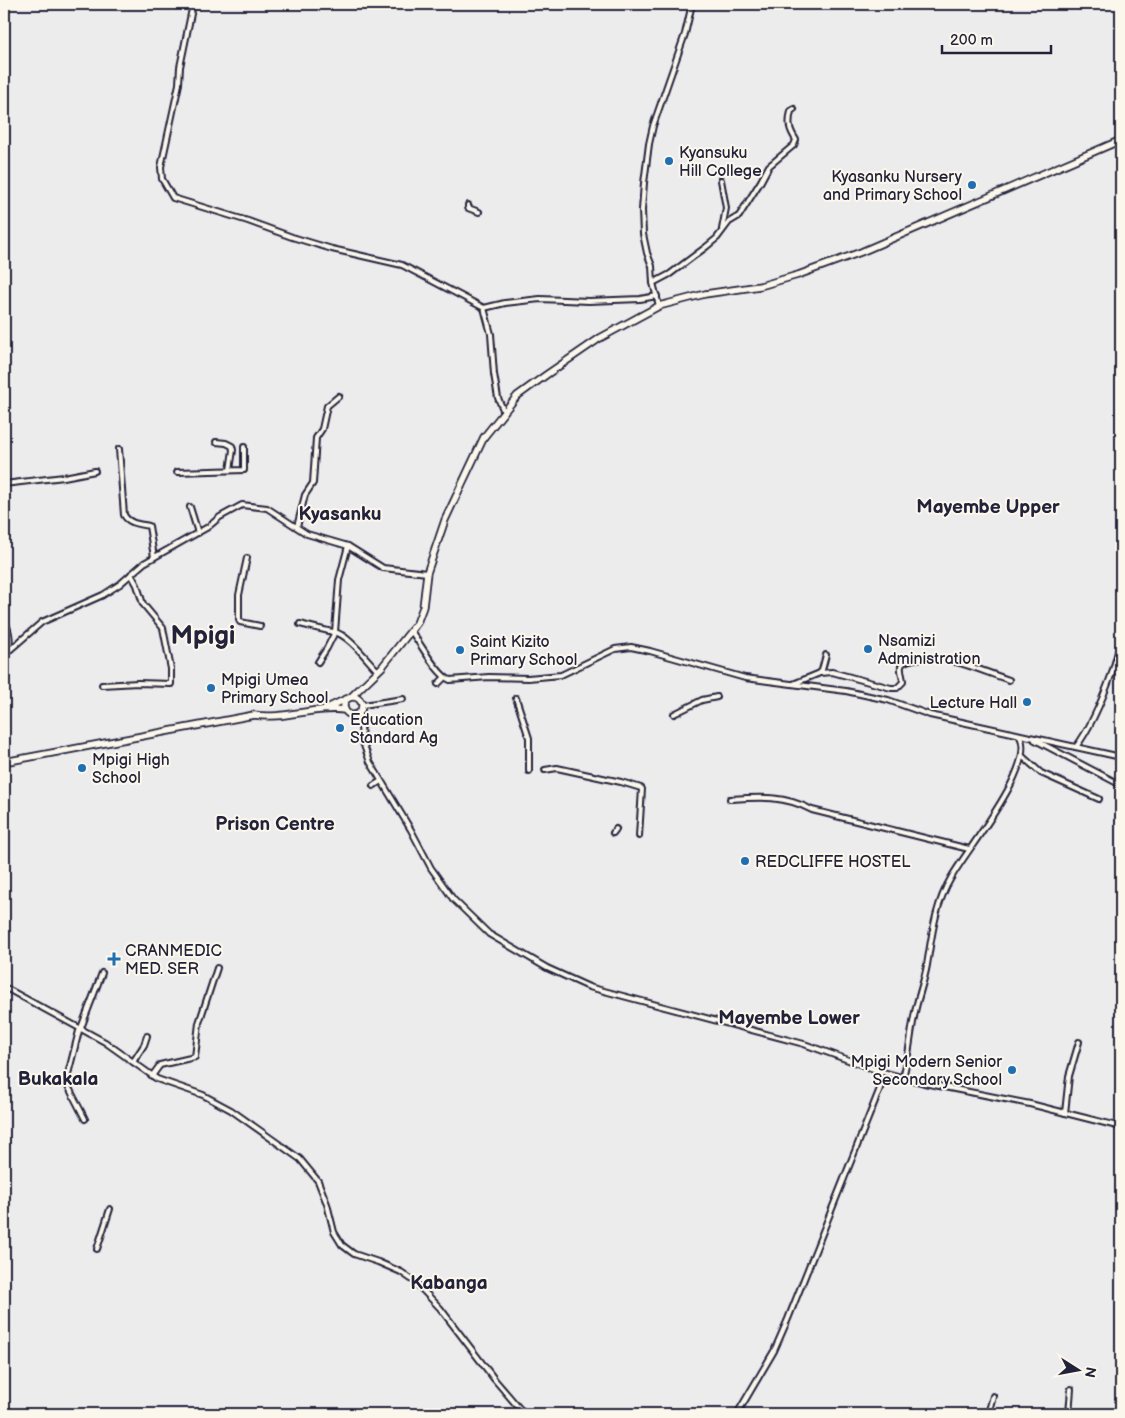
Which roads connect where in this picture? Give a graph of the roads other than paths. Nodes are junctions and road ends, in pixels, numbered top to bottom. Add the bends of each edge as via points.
1 (193, 4) edge
2 (692, 4) edge
3 (794, 109) dead end
4 (1121, 140) edge
5 (721, 180) dead end
6 (468, 205) dead end
7 (479, 212) dead end
8 (722, 229) junction
9 (653, 283) junction
10 (657, 296) junction
11 (659, 306) junction
12 (484, 308) junction
13 (339, 396) dead end
14 (504, 412) junction
15 (216, 442) dead end
16 (244, 447) dead end
17 (119, 450) dead end
18 (230, 470) junction
19 (95, 471) dead end
20 (177, 472) dead end
21 (4, 484) edge
22 (190, 507) dead end
23 (297, 527) junction
24 (198, 533) junction
25 (348, 546) junction
26 (154, 557) junction
27 (247, 558) dead end
28 (427, 573) junction
29 (131, 574) junction
30 (4, 618) edge
31 (300, 624) dead end
32 (260, 626) dead end
33 (411, 631) junction
34 (335, 632) junction
35 (1121, 644) edge
36 (8, 650) junction
37 (4, 655) edge
38 (826, 655) dead end
39 (318, 662) dead end
40 (378, 671) junction
41 (820, 672) junction
42 (444, 678) junction
43 (1009, 680) dead end
44 (438, 684) dead end
45 (793, 684) junction
46 (102, 685) dead end
47 (363, 686) junction
48 (717, 697) dead end
49 (350, 698) junction
50 (516, 698) dead end
51 (403, 699) dead end
52 (361, 702) junction
53 (320, 710) junction
54 (345, 710) junction
55 (360, 713) junction
56 (674, 714) dead end
57 (353, 716) junction
58 (361, 723) junction
59 (1019, 734) junction
60 (1032, 738) junction
61 (1076, 747) junction
62 (1022, 756) junction
63 (1121, 757) edge
64 (4, 762) edge
65 (545, 770) dead end
66 (529, 771) dead end
67 (381, 781) junction
68 (1121, 785) edge
69 (373, 786) dead end
70 (730, 799) dead end
71 (1099, 799) dead end
72 (639, 836) dead end
73 (969, 850) junction
74 (217, 968) dead end
75 (102, 973) dead end
76 (4, 987) edge
77 (81, 1028) junction
78 (148, 1036) dead end
79 (1079, 1042) dead end
80 (133, 1062) junction
81 (879, 1071) junction
82 (152, 1076) junction
83 (903, 1077) junction
84 (1065, 1113) junction
85 (84, 1119) dead end
86 (1121, 1128) edge
87 (110, 1209) dead end
88 (97, 1248) dead end
89 (1072, 1389) dead end
90 (993, 1396) dead end
91 (526, 1414) edge
92 (737, 1414) edge
93 (988, 1414) edge
94 (1069, 1414) edge

1 - 12 street via 161,167 162,179 173,198 292,237 402,265
2 - 9 street via 653,126 648,152 642,222
3 - 8 street via 789,127 796,140 794,145 769,166 739,216
4 - 11 main road via 861,252 798,275
5 - 8 street via 726,208
6 - 7 street via 468,208
8 - 9 street via 706,247
9 - 10 street
10 - 11 street
10 - 12 street via 589,301 540,299
11 - 14 main road via 600,338 560,365 517,396
12 - 14 street via 492,334 498,398
13 - 23 street via 327,406 322,429 316,438 313,483 305,495
14 - 28 main road via 484,437 469,467 445,520
15 - 18 street via 232,446
16 - 18 street via 244,470
17 - 26 street via 124,515 131,522 149,526
18 - 20 street
19 - 21 street
22 - 24 street
23 - 24 street via 267,508 242,506
23 - 25 street via 311,536
24 - 26 street
25 - 28 street via 383,568
25 - 34 street via 338,580
26 - 29 street
27 - 32 street via 239,595 239,620
28 - 33 main road via 423,607
29 - 36 street via 103,595 42,622
29 - 46 street via 143,604 163,628 171,684
30 - 36 street via 9,632
31 - 34 street
33 - 40 main road
33 - 42 street
34 - 39 street
34 - 40 street via 352,642
35 - 61 street via 1094,716
36 - 37 street
38 - 41 street
40 - 47 main road
41 - 43 street via 897,688 903,682 903,663 932,658 953,661
41 - 45 street
42 - 44 street
42 - 45 street via 561,675 615,649 631,647 745,678
45 - 59 street via 888,700 930,715
47 - 49 main road
47 - 52 main road
48 - 56 street via 702,700
49 - 52 main road
49 - 53 main road
49 - 54 main road via 345,702
50 - 66 street via 528,738
51 - 52 street
52 - 55 main road
53 - 54 main road
53 - 64 main road via 254,716
54 - 57 main road
55 - 57 main road
55 - 58 street
57 - 58 street
58 - 67 street via 362,740
59 - 60 street
59 - 62 street via 1024,748
60 - 61 street
60 - 68 street
61 - 63 street
62 - 71 street via 1041,772
62 - 73 street via 1011,787
65 - 72 street via 557,768 641,788
67 - 69 street
67 - 81 street via 453,899 489,934 516,951 589,987 804,1044
70 - 73 street via 767,796 782,799 812,810
73 - 83 street via 950,878 936,914
74 - 82 street via 199,1023 195,1057 160,1065
75 - 77 street
76 - 77 street
77 - 80 street
77 - 85 street via 66,1082
78 - 80 street
79 - 84 street
80 - 82 street
81 - 83 street
81 - 92 street via 880,1092 788,1319 774,1351
82 - 91 street via 204,1095 232,1110 300,1159 318,1181 334,1232 342,1245 354,1254 402,1272 414,1281
83 - 84 street
84 - 86 street
87 - 88 street
89 - 94 street
90 - 93 street

